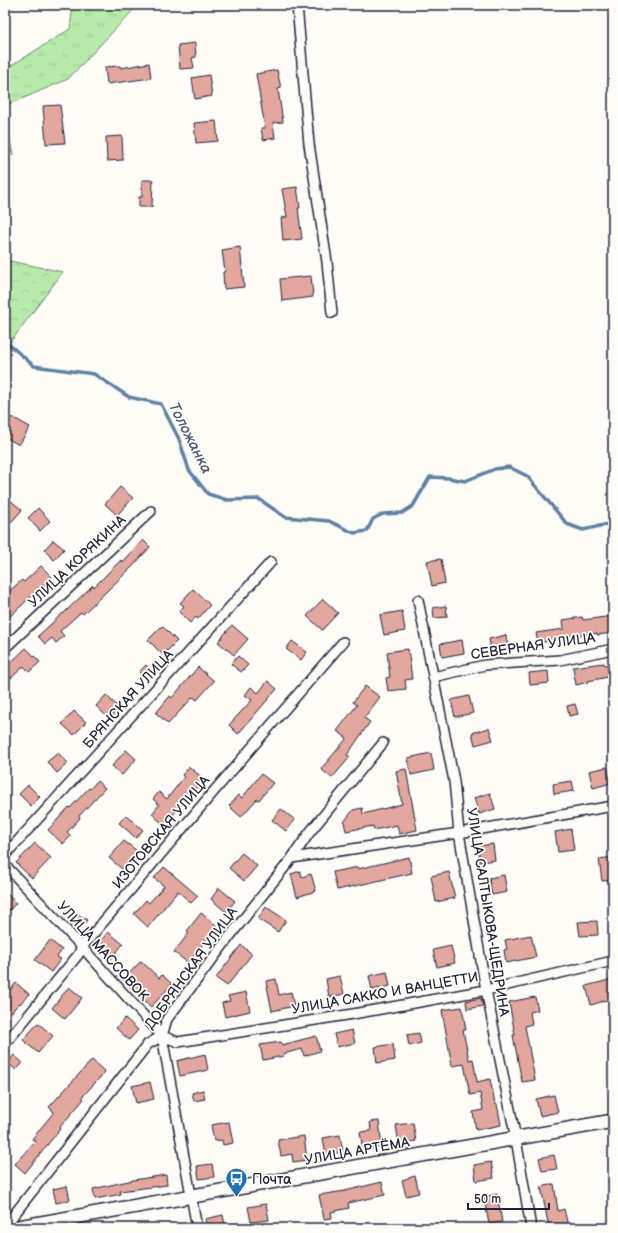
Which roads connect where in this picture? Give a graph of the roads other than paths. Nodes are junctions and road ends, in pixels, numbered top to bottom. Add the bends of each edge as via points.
1 (297, 5) edge
2 (332, 313) dead end
3 (151, 511) dead end
4 (271, 562) dead end
5 (418, 600) dead end
6 (343, 642) dead end
7 (5, 648) edge
8 (613, 649) edge
9 (433, 677) junction
10 (383, 743) dead end
11 (613, 806) edge
12 (459, 833) junction
13 (5, 855) edge
14 (292, 858) junction
15 (5, 865) edge
16 (82, 947) junction
17 (613, 961) edge
18 (486, 990) junction
19 (162, 1036) junction
20 (5, 1044) edge
21 (613, 1121) edge
22 (516, 1139) junction
23 (192, 1197) junction
24 (5, 1226) edge
25 (13, 1228) edge
26 (197, 1228) edge
27 (531, 1228) edge

1 - 2 street via 309,144
3 - 7 street, УЛИЦА КОРЯКИНА
4 - 13 street, БРЯНСКАЯ УЛИЦА
5 - 9 street, УЛИЦА САЛТЫКОВА-ЩЕДРИНА
6 - 16 street, ИЗОТОВСКАЯ УЛИЦА
8 - 9 street, СЕВЕРНАЯ УЛИЦА via 560,660 485,665
9 - 12 street, УЛИЦА САЛТЫКОВА-ЩЕДРИНА via 454,781
10 - 14 street, ДОБРЯНСКАЯ УЛИЦА via 310,832
11 - 12 street
12 - 14 street
12 - 18 street, УЛИЦА САЛТЫКОВА-ЩЕДРИНА
14 - 19 street, ДОБРЯНСКАЯ УЛИЦА via 167,1019
15 - 16 street, УЛИЦА МАССОВОК
16 - 19 street, УЛИЦА МАССОВОК
16 - 20 street, ИЗОТОВСКАЯ УЛИЦА
17 - 18 street, УЛИЦА САККО И ВАНЦЕТТИ
18 - 19 street, УЛИЦА САККО И ВАНЦЕТТИ via 178,1042
18 - 22 street, УЛИЦА САЛТЫКОВА-ЩЕДРИНА
19 - 23 street
19 - 24 street, ДОБРЯНСКАЯ УЛИЦА via 148,1044
21 - 22 street, УЛИЦА АРТЁМА
22 - 23 street, УЛИЦА АРТЁМА
22 - 27 street, УЛИЦА САЛТЫКОВА-ЩЕДРИНА
23 - 25 street, УЛИЦА АРТЁМА
23 - 26 street

